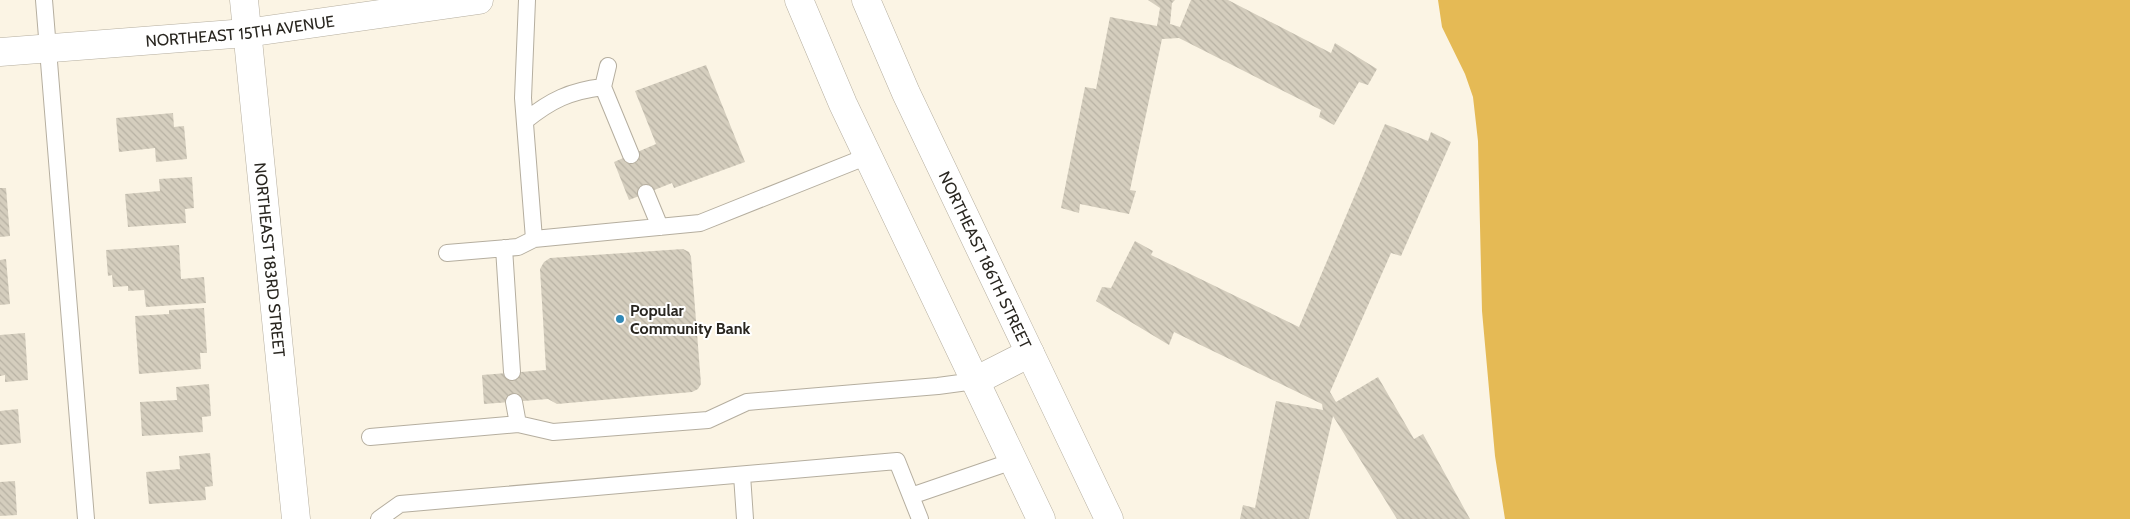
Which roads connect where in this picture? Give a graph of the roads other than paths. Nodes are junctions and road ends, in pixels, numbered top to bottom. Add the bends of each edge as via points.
1 (44, 0) edge
2 (244, 0) edge
3 (480, 0) edge
4 (526, 0) edge
5 (798, 0) edge
6 (866, 0) edge
7 (347, 10) edge
8 (246, 33) junction
9 (48, 49) junction
10 (0, 52) edge
11 (608, 66) dead end
12 (603, 87) junction
13 (525, 121) junction
14 (631, 155) dead end
15 (868, 156) junction
16 (646, 193) dead end
17 (660, 227) junction
18 (534, 239) junction
19 (504, 248) junction
20 (447, 254) dead end
21 (1030, 353) junction
22 (512, 372) dead end
23 (975, 380) junction
24 (514, 402) dead end
25 (518, 424) junction
26 (370, 437) dead end
27 (1013, 462) junction
28 (742, 475) junction
29 (910, 496) junction
30 (86, 519) edge
31 (296, 519) edge
32 (379, 519) edge
33 (745, 519) edge
34 (920, 519) edge
35 (1041, 519) edge
36 (1109, 519) edge

1 - 9 lane
2 - 8 main road, NORTHEAST 183RD STREET
3 - 7 main road, NORTHEAST 15TH AVENUE
4 - 13 lane
5 - 15 main road
6 - 21 main road, NORTHEAST 186TH STREET via 906,93
7 - 8 main road, NORTHEAST 15TH AVENUE
8 - 9 main road, NORTHEAST 15TH AVENUE
8 - 31 main road, NORTHEAST 183RD STREET
9 - 10 main road, NORTHEAST 15TH AVENUE
9 - 30 lane
11 - 12 lane
12 - 13 lane via 582,89 559,97
12 - 14 lane
13 - 18 lane
15 - 17 lane via 700,223
15 - 23 main road
16 - 17 lane
17 - 18 lane
18 - 19 lane via 518,247
19 - 20 lane
19 - 22 lane
21 - 23 main road
21 - 36 main road, NORTHEAST 186TH STREET
23 - 25 lane via 747,402 708,420 553,432
23 - 27 main road
24 - 25 lane
25 - 26 lane
27 - 29 lane
27 - 35 main road
28 - 29 lane via 897,461
28 - 32 lane via 400,504
28 - 33 lane
29 - 34 lane

